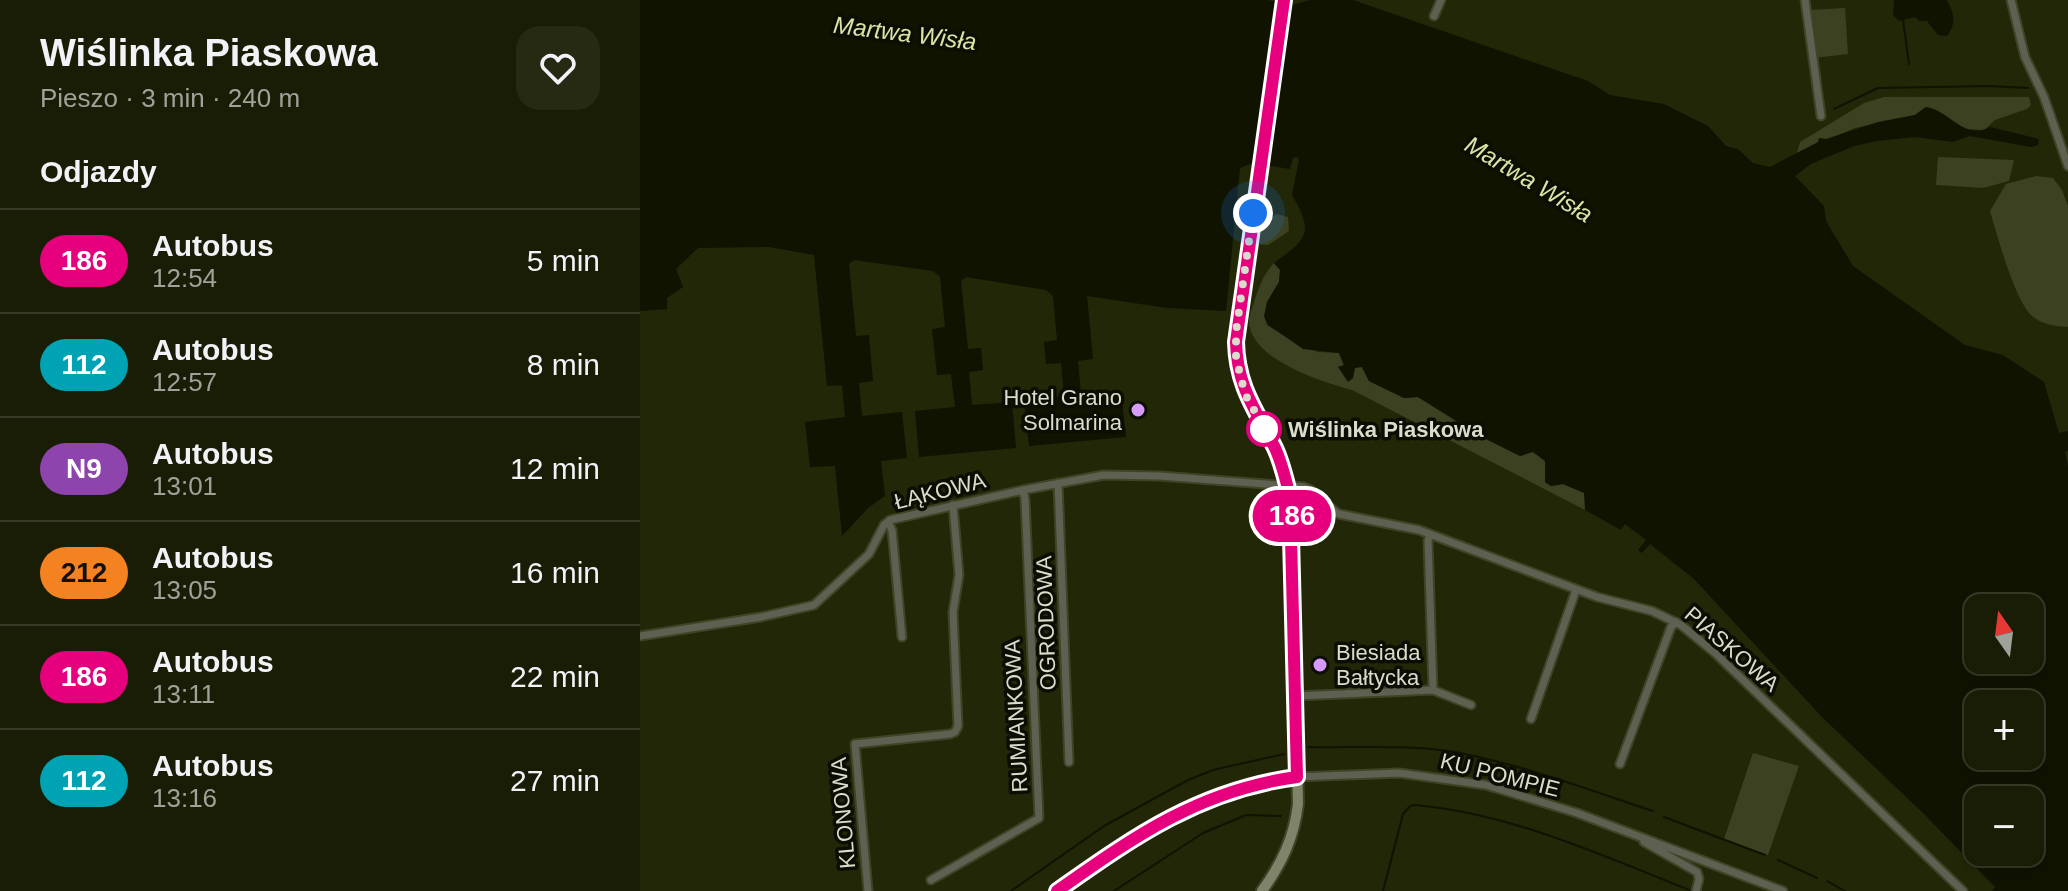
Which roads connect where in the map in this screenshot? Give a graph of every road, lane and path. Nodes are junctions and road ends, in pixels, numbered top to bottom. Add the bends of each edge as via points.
1 (1284, 0) edge
2 (1441, 0) edge
3 (1805, 0) edge
4 (2011, 0) edge
5 (1434, 16) dead end
6 (1821, 116) dead end
7 (2068, 166) edge
8 (1058, 483) junction
9 (1287, 485) junction
10 (1023, 490) junction
11 (953, 505) junction
12 (888, 522) junction
13 (1430, 534) junction
14 (1576, 590) junction
15 (1676, 622) junction
16 (640, 636) edge
17 (902, 637) dead end
18 (1433, 690) junction
19 (1295, 696) junction
20 (1471, 705) dead end
21 (1531, 719) dead end
22 (1069, 762) dead end
23 (1620, 764) dead end
24 (1297, 777) junction
25 (1642, 837) junction
26 (931, 880) dead end
27 (1697, 888) edge
28 (868, 891) edge
29 (1057, 891) edge
30 (1262, 891) edge
31 (1783, 891) edge
32 (1963, 891) edge

1 - 9 main road via 1236,358 1245,394 1275,448
2 - 5 street
3 - 6 street
4 - 7 street via 2025,57
8 - 9 street, ŁĄKOWA via 1148,475
8 - 10 street, ŁĄKOWA
8 - 22 street, OGRODOWA
9 - 13 street, PIASKOWA via 1310,489 1339,514
9 - 19 main road
10 - 11 street, ŁĄKOWA
10 - 26 street, RUMIANKOWA via 1039,818
11 - 12 street, ŁĄKOWA
11 - 28 street, KLONOWA via 959,575 953,612 958,726 950,734 855,744
12 - 16 street, ŁĄKOWA via 869,554 814,605
12 - 17 street
13 - 14 street, PIASKOWA
13 - 18 street
14 - 15 street, PIASKOWA
14 - 21 street
15 - 23 street
15 - 32 street, PIASKOWA via 1715,653
18 - 19 street
18 - 20 street
19 - 24 main road
24 - 25 street, KU POMPIE via 1399,773 1461,781 1515,793
24 - 29 main road via 1238,788 1175,814
24 - 30 main road via 1291,841
25 - 27 street, KU POMPIE via 1697,872
25 - 31 street, KU POMPIE

